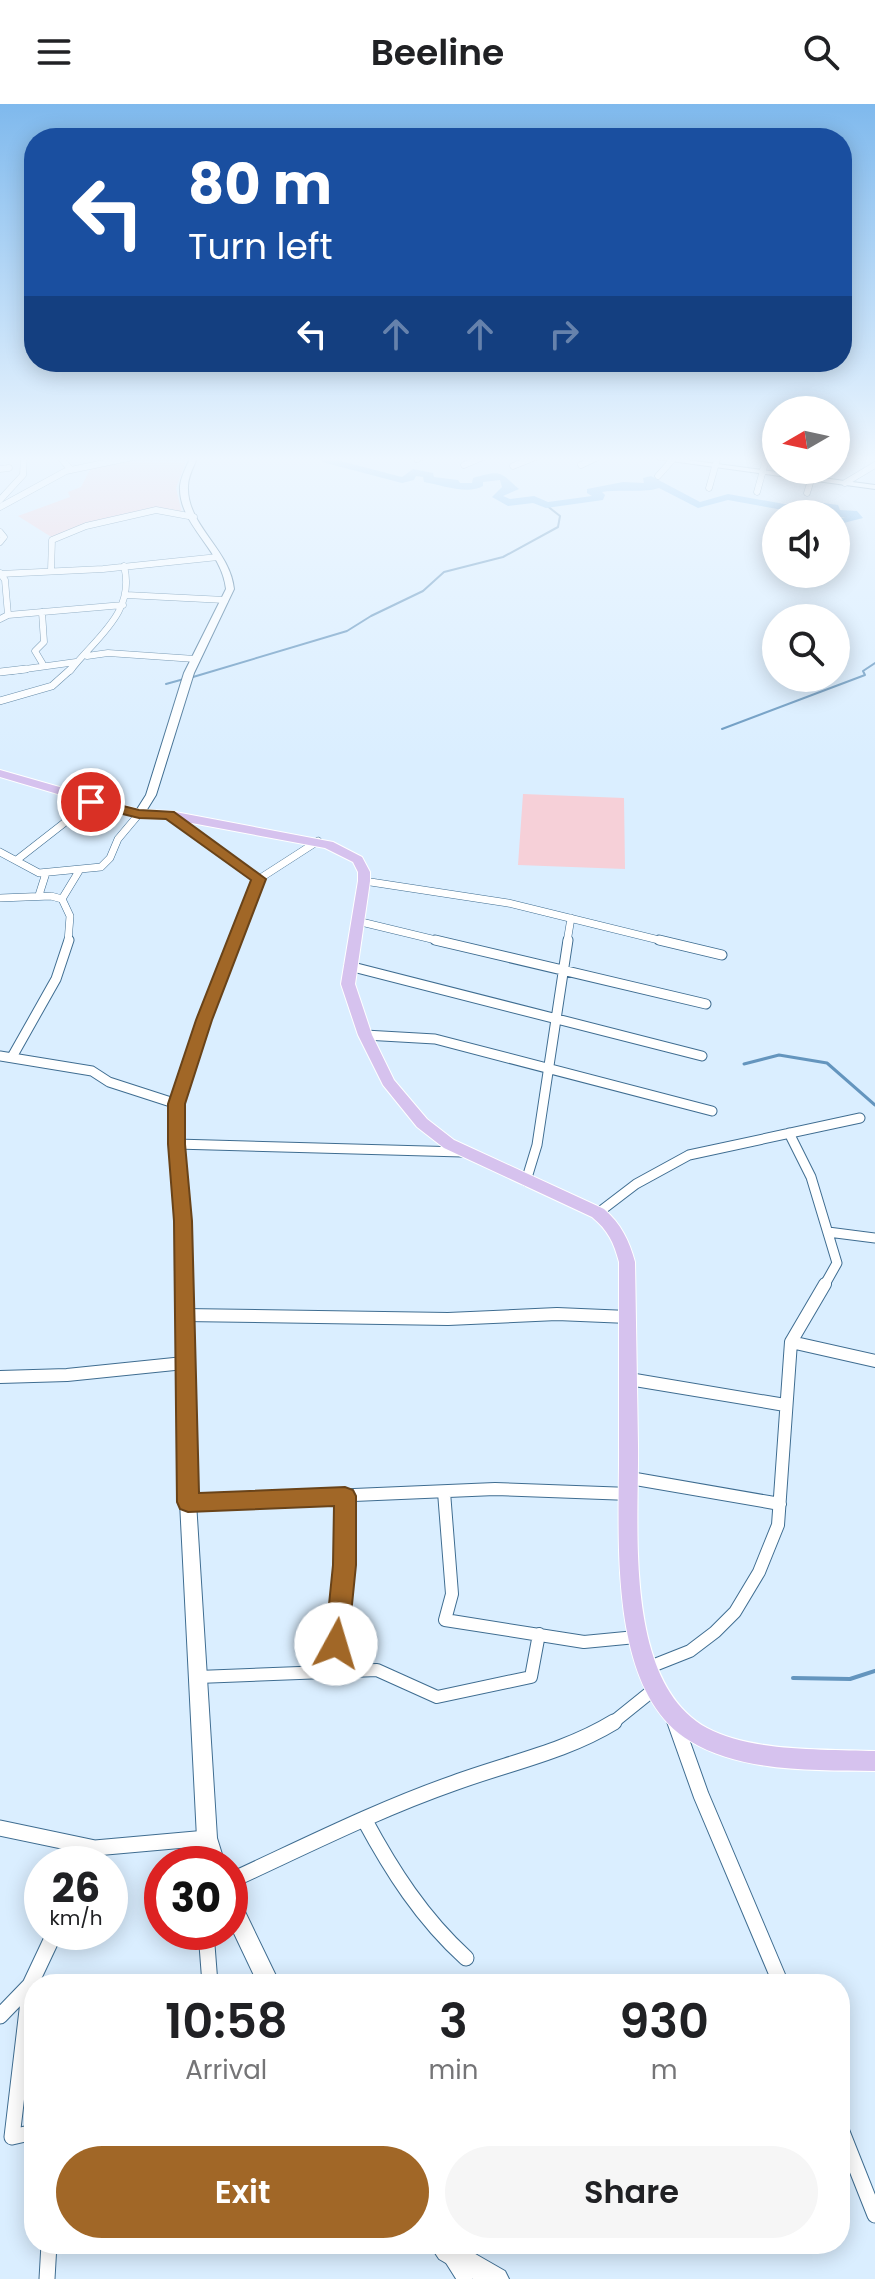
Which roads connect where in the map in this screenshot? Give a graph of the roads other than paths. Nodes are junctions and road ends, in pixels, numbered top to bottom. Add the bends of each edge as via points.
1 (218, 557) edge
2 (51, 558) edge
3 (213, 558) edge
4 (124, 566) junction
5 (51, 570) junction
6 (1, 574) edge
7 (126, 595) junction
8 (225, 600) junction
9 (123, 605) junction
10 (42, 612) junction
11 (8, 615) junction
12 (0, 619) edge
13 (87, 656) junction
14 (195, 659) junction
15 (76, 662) junction
16 (44, 666) junction
17 (0, 672) edge
18 (0, 701) edge
19 (0, 773) edge
20 (91, 802) junction
21 (139, 814) junction
22 (170, 815) junction
23 (318, 841) junction
24 (0, 852) edge
25 (18, 859) junction
26 (79, 871) junction
27 (46, 873) junction
28 (259, 879) junction
29 (364, 881) junction
30 (39, 895) junction
31 (0, 898) edge
32 (62, 899) junction
33 (571, 918) junction
34 (357, 921) junction
35 (722, 955) dead end
36 (349, 966) junction
37 (565, 969) junction
38 (706, 1004) dead end
39 (556, 1018) junction
40 (365, 1035) junction
41 (0, 1056) edge
42 (702, 1056) dead end
43 (12, 1057) junction
44 (548, 1068) junction
45 (177, 1104) junction
46 (712, 1111) dead end
47 (860, 1118) dead end
48 (789, 1133) junction
49 (176, 1144) junction
50 (464, 1152) junction
51 (526, 1181) junction
52 (598, 1213) junction
53 (828, 1232) junction
54 (875, 1238) edge
55 (184, 1315) junction
56 (628, 1317) junction
57 (791, 1342) junction
58 (875, 1361) edge
59 (184, 1363) junction
60 (0, 1377) edge
61 (629, 1379) junction
62 (785, 1405) junction
63 (630, 1486) junction
64 (444, 1492) junction
65 (345, 1496) junction
66 (188, 1502) junction
67 (780, 1504) junction
68 (539, 1634) junction
69 (636, 1637) junction
70 (647, 1668) junction
71 (334, 1670) junction
72 (198, 1677) junction
73 (657, 1687) junction
74 (673, 1712) junction
75 (875, 1761) edge
76 (364, 1819) junction
77 (0, 1828) edge
78 (207, 1838) junction
79 (86, 1846) edge
80 (117, 1846) edge
81 (209, 1846) edge
82 (248, 1873) edge
83 (248, 1940) edge
84 (47, 1950) edge
85 (207, 1950) edge
86 (466, 1958) dead end
87 (35, 1974) edge
88 (209, 1974) edge
89 (264, 1974) edge
90 (777, 1974) edge
91 (24, 1991) edge
92 (0, 2016) edge
93 (24, 2036) edge
94 (24, 2134) edge
95 (850, 2152) edge
96 (875, 2215) edge
97 (48, 2254) edge
98 (448, 2254) edge
99 (454, 2254) edge
100 (47, 2279) edge
101 (465, 2279) edge
102 (497, 2279) edge

1 - 8 street via 230,581
2 - 5 street
3 - 4 street
4 - 5 street
4 - 7 street
5 - 6 street
6 - 11 street
7 - 8 street
7 - 9 street
8 - 14 street
9 - 10 street
9 - 13 street
10 - 11 street
10 - 16 street via 44,642 35,651
11 - 12 street
13 - 14 street
13 - 15 street
14 - 21 street via 151,795
15 - 16 street
15 - 18 street via 61,681 40,692
16 - 17 street
19 - 20 main road
20 - 21 main road
20 - 25 street
21 - 22 main road
21 - 26 street via 101,867
22 - 23 main road
22 - 28 street
23 - 28 street
23 - 29 main road via 358,860
24 - 25 street
25 - 27 street
26 - 27 street
26 - 32 street
27 - 30 street
28 - 45 street
29 - 33 street
29 - 34 main road
30 - 31 street
30 - 32 street
32 - 43 street via 70,918 69,946
33 - 35 street
33 - 37 street
34 - 36 main road
34 - 37 street
36 - 39 street
36 - 40 main road via 348,984
37 - 38 street
37 - 39 street
39 - 42 street
39 - 44 street
40 - 44 street via 435,1039
40 - 50 main road via 388,1082 422,1123
41 - 43 street
43 - 45 street via 92,1071 109,1082
44 - 46 street
44 - 51 street
45 - 49 street
47 - 48 street
48 - 52 street via 689,1155 636,1184
48 - 53 street via 811,1177
49 - 50 street
49 - 55 street
50 - 51 main road
51 - 52 main road
52 - 56 main road via 620,1235 627,1262
53 - 54 street
53 - 57 street via 837,1263
55 - 56 street
55 - 59 street
56 - 61 main road
57 - 58 street
57 - 62 street
59 - 60 street
59 - 66 street
61 - 62 street
61 - 63 main road
62 - 67 street
63 - 64 street
63 - 67 street
63 - 69 main road via 630,1589
64 - 65 street
64 - 68 street via 452,1594 445,1620
65 - 66 street
65 - 71 street
66 - 72 street
67 - 70 street via 778,1525 759,1572 735,1612 690,1651
68 - 69 street via 584,1642
68 - 71 street via 531,1677 437,1697 377,1670
69 - 70 main road
70 - 73 main road
71 - 72 street
72 - 78 street
73 - 74 main road
73 - 76 street via 586,1739
74 - 75 main road via 698,1734 757,1753
74 - 90 street via 701,1795
76 - 82 street
76 - 86 street via 397,1878 442,1938
77 - 79 street
78 - 80 street
78 - 81 street
83 - 89 street
84 - 87 street
85 - 88 street
91 - 92 street
93 - 94 street via 12,2137
95 - 96 street
97 - 100 street
98 - 101 street
99 - 102 street

